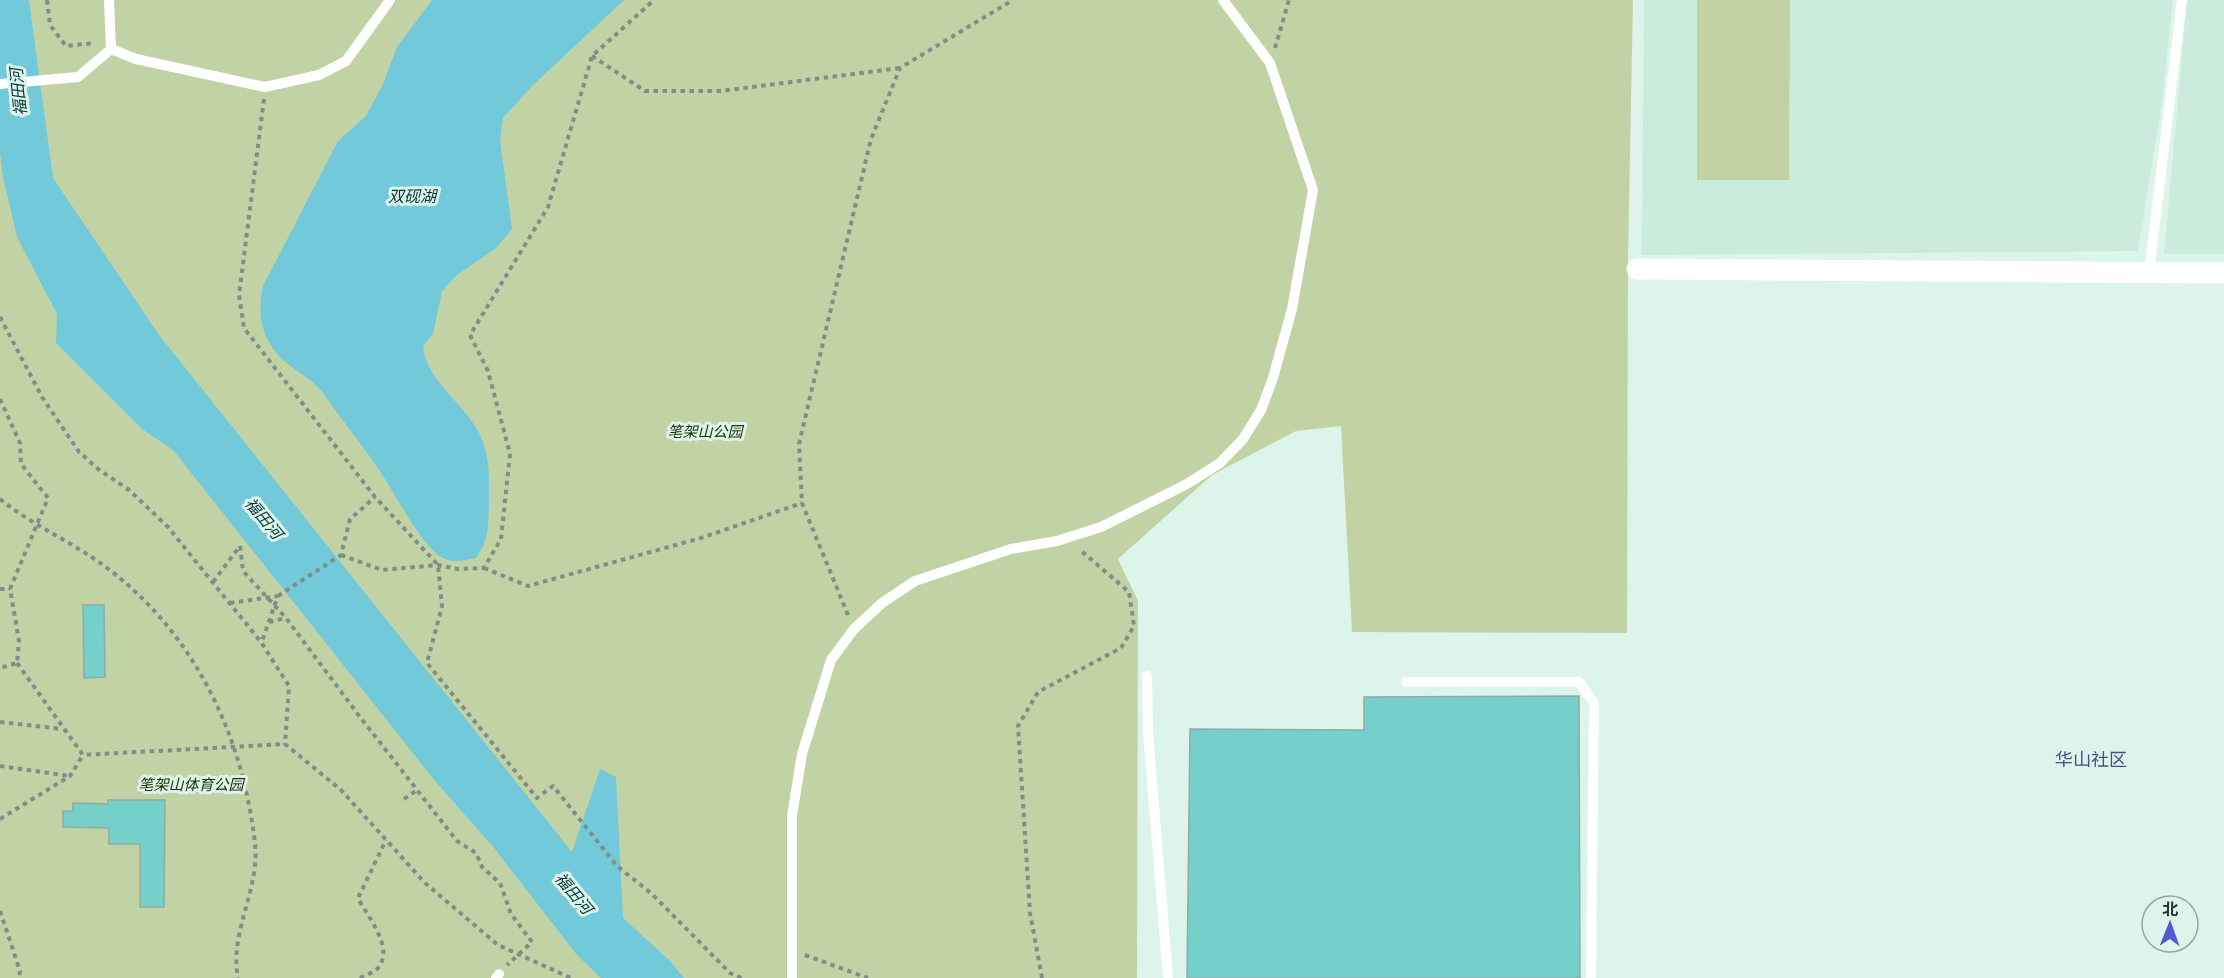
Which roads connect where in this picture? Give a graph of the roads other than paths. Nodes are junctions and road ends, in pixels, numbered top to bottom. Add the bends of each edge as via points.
1 (109, 0) edge
2 (390, 0) edge
3 (1223, 0) edge
4 (2182, 0) edge
5 (111, 45) junction
6 (0, 84) edge
7 (1637, 269) dead end
8 (2149, 272) junction
9 (2224, 273) edge
10 (1147, 676) dead end
11 (1406, 682) dead end
12 (792, 978) edge
13 (1168, 978) edge
14 (1591, 978) edge

1 - 5 lane
2 - 5 lane via 346,61 319,75 266,87 136,59
3 - 12 lane via 1270,63 1312,190 1292,309 1261,410 1243,439 1220,463 1186,484 1110,523 1066,538 1011,549 915,581 882,603 854,629 831,660 802,754 792,816
4 - 8 lane
5 - 6 lane via 78,77
7 - 8 street
8 - 9 street
10 - 13 lane
11 - 14 lane via 1579,682 1594,703

